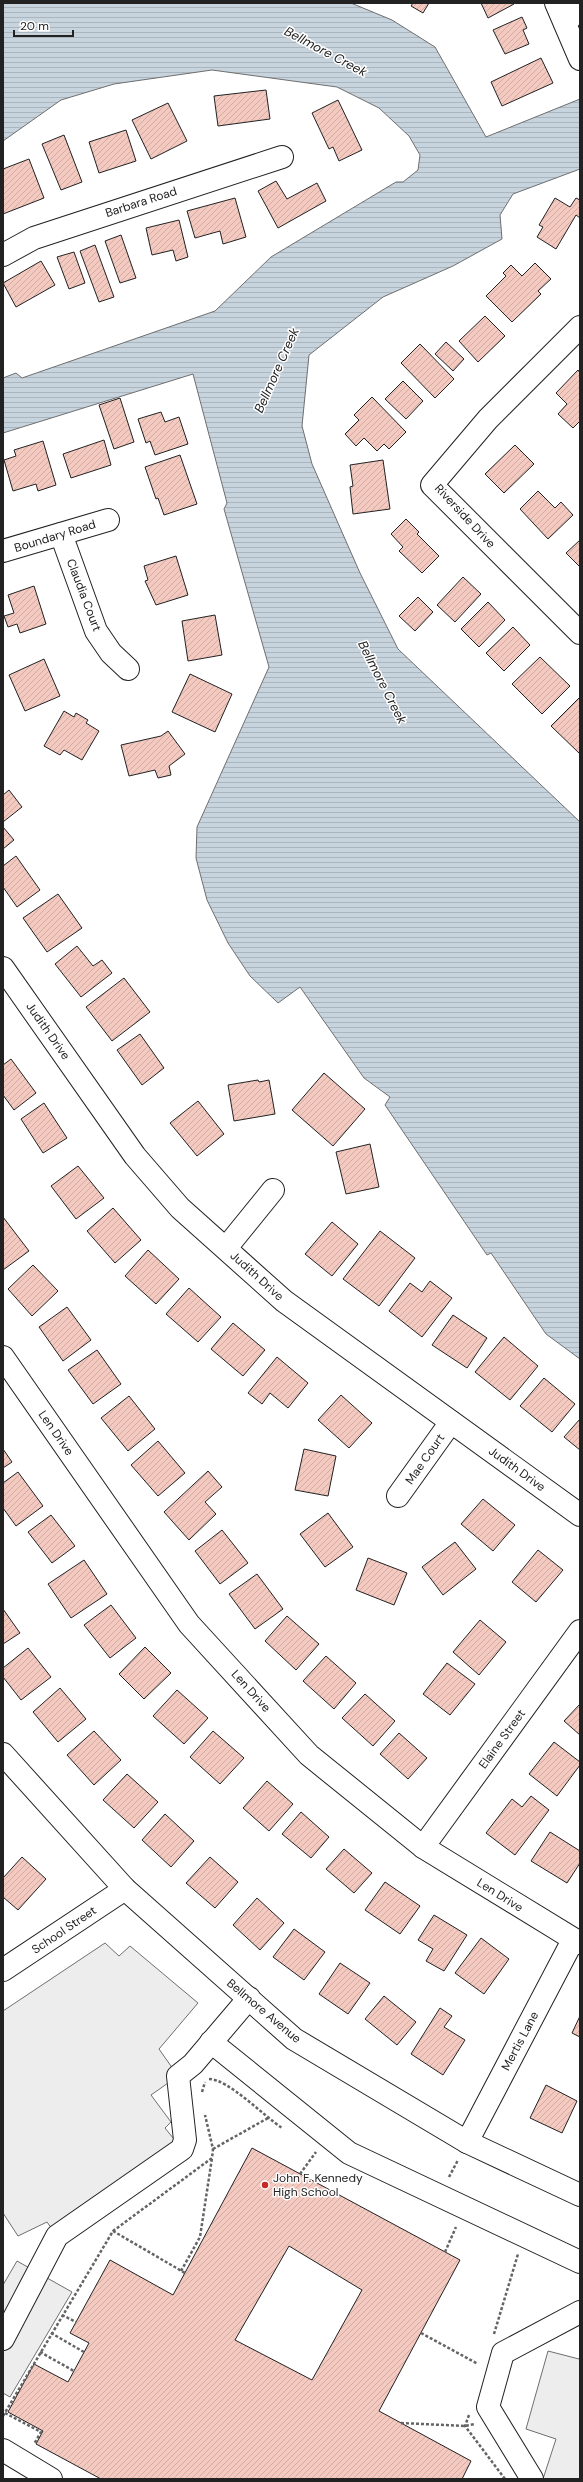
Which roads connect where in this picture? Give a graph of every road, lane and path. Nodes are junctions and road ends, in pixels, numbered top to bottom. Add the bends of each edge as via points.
1 (556, 3) edge
2 (580, 8) edge
3 (565, 23) junction
4 (580, 59) edge
5 (282, 157) dead end
6 (3, 255) edge
7 (580, 327) edge
8 (108, 520) dead end
9 (61, 534) junction
10 (3, 551) edge
11 (580, 633) edge
12 (128, 669) dead end
13 (3, 968) edge
14 (273, 1190) dead end
15 (226, 1248) junction
16 (3, 1357) edge
17 (451, 1422) junction
18 (398, 1496) dead end
19 (580, 1515) edge
20 (580, 1631) edge
21 (3, 1754) edge
22 (423, 1848) junction
23 (125, 1889) junction
24 (577, 1941) edge
25 (3, 1970) edge
26 (249, 1998) junction
27 (211, 2042) junction
28 (202, 2095) dead end
29 (204, 2109) dead end
30 (268, 2118) junction
31 (284, 2130) dead end
32 (310, 2147) dead end
33 (213, 2149) junction
34 (463, 2150) junction
35 (316, 2151) junction
36 (323, 2155) dead end
37 (212, 2158) junction
38 (300, 2174) dead end
39 (447, 2182) dead end
40 (580, 2195) edge
41 (450, 2224) dead end
42 (457, 2227) junction
43 (464, 2230) dead end
44 (113, 2231) junction
45 (445, 2252) dead end
46 (511, 2252) dead end
47 (525, 2258) dead end
48 (580, 2262) edge
49 (181, 2271) junction
50 (185, 2273) dead end
51 (580, 2312) edge
52 (62, 2315) junction
53 (76, 2322) dead end
54 (421, 2332) dead end
55 (51, 2333) junction
56 (3, 2339) edge
57 (40, 2352) junction
58 (84, 2352) dead end
59 (483, 2368) dead end
60 (74, 2371) dead end
61 (4, 2414) edge
62 (401, 2423) dead end
63 (478, 2423) dead end
64 (3, 2450) edge
65 (23, 2462) junction
66 (51, 2479) edge
67 (532, 2479) edge

1 - 3 street
2 - 3 street
3 - 4 street
5 - 6 street, Barbara Road via 34,238
7 - 11 street, Riverside Drive via 488,419 432,485
8 - 9 street, Boundary Road
9 - 10 street, Boundary Road
9 - 12 street, Claudia Court via 96,631 111,653
13 - 15 street, Judith Drive via 135,1156 180,1208
14 - 15 street
15 - 17 street, Judith Drive via 284,1301
16 - 22 street, Len Drive via 189,1624 309,1755
17 - 18 street, Mae Court
17 - 19 street, Judith Drive
20 - 22 street, Elaine Street
21 - 23 street, Bellmore Avenue
22 - 24 street, Len Drive
23 - 25 street, School Street
23 - 26 street, Bellmore Avenue
24 - 34 street, Mertis Lane
26 - 27 street
26 - 34 street, Bellmore Avenue via 294,2038
27 - 48 street via 349,2153
27 - 56 street via 193,2064 178,2076 185,2140 182,2149 57,2236
28 - 30 path via 205,2081 209,2078 216,2079
29 - 33 path
30 - 31 path
30 - 33 path
32 - 35 path
33 - 37 path
34 - 39 path
34 - 40 street, Bellmore Avenue
35 - 36 path
35 - 38 path
37 - 44 path
37 - 49 path via 200,2237
41 - 42 path
42 - 43 path
42 - 45 path
44 - 49 path
44 - 52 path
46 - 47 path
49 - 50 path
51 - 67 street via 503,2353 488,2407
52 - 53 path
52 - 55 path
54 - 59 path
55 - 57 path
55 - 58 path
57 - 60 path
57 - 61 path
61 - 65 path via 41,2432
62 - 63 path via 465,2426
64 - 65 street
65 - 66 street

